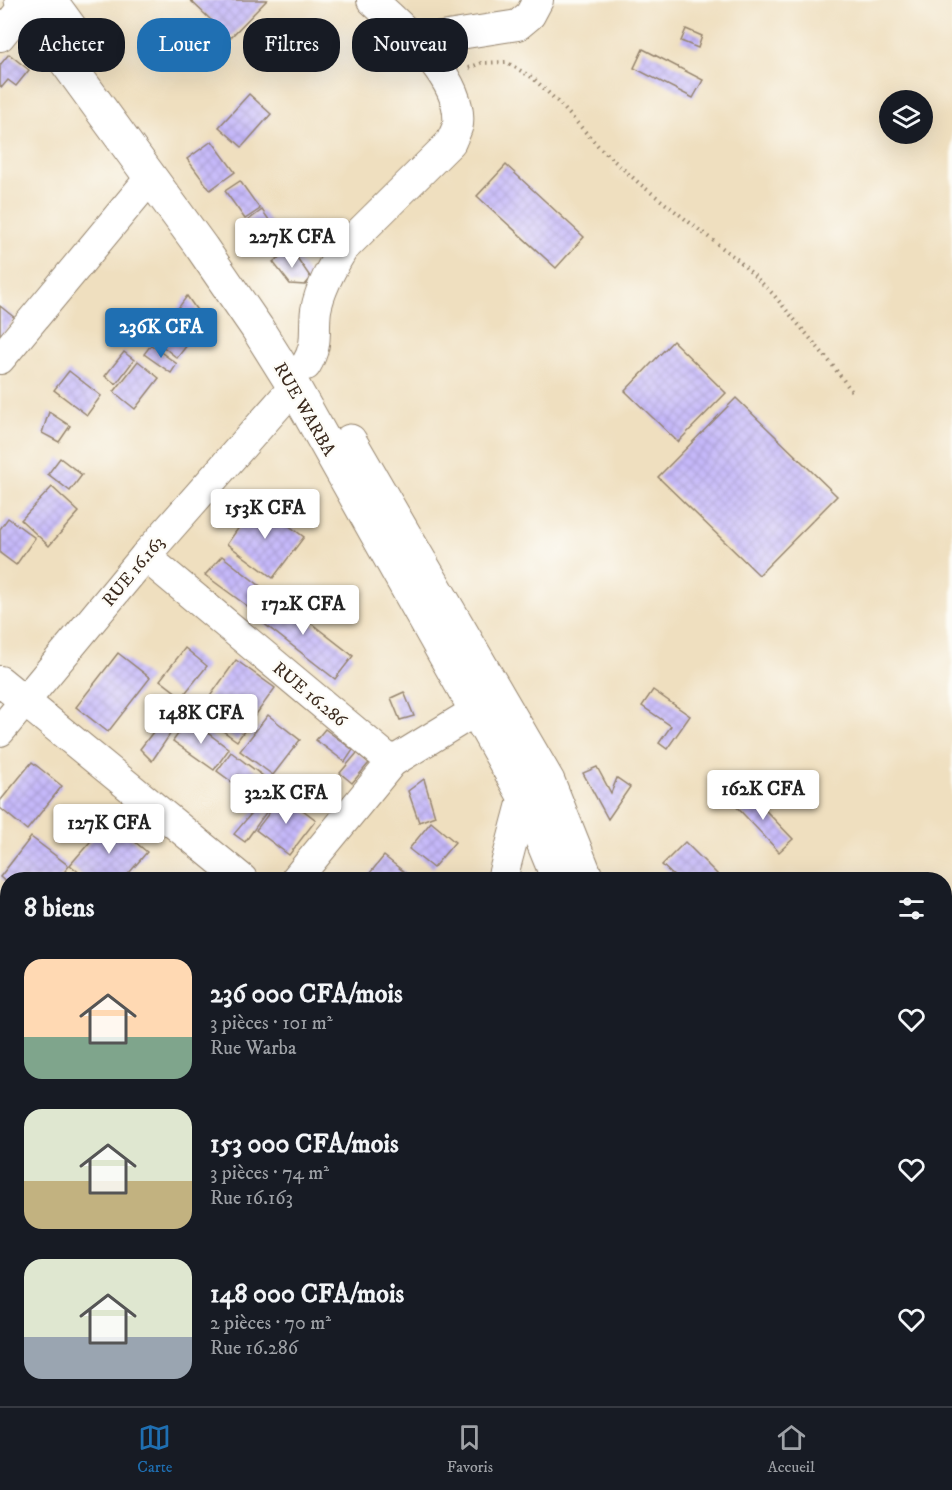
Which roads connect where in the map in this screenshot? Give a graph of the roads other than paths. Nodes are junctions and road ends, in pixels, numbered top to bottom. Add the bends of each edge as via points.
1 (372, 0) edge
2 (538, 0) edge
3 (32, 2) edge
4 (391, 18) edge
5 (468, 32) edge
6 (0, 36) edge
7 (440, 72) edge
8 (151, 177) junction
9 (0, 359) edge
10 (300, 376) junction
11 (145, 556) junction
12 (0, 681) edge
13 (25, 701) junction
14 (477, 710) junction
15 (0, 731) edge
16 (392, 762) junction
17 (524, 796) junction
18 (233, 872) edge
19 (302, 872) edge
20 (504, 872) edge
21 (555, 872) edge
22 (583, 872) edge

1 - 4 street
2 - 5 street via 531,15 518,25
3 - 6 street
3 - 8 main road, RUE WARBA
3 - 10 main road via 207,219
7 - 10 street via 457,107 458,126 451,142 344,249 332,267 316,310 313,354
8 - 9 street
8 - 10 main road, RUE WARBA via 257,328
10 - 11 street, RUE 16.163
10 - 14 main road, RUE WARBA
10 - 22 main road via 548,781
11 - 13 street, RUE 16.163
11 - 16 street, RUE 16.286
12 - 13 street
13 - 15 street, RUE 16.163
13 - 18 street
14 - 16 street
14 - 17 main road, RUE WARBA
16 - 19 street
17 - 20 street
17 - 21 main road, RUE WARBA

